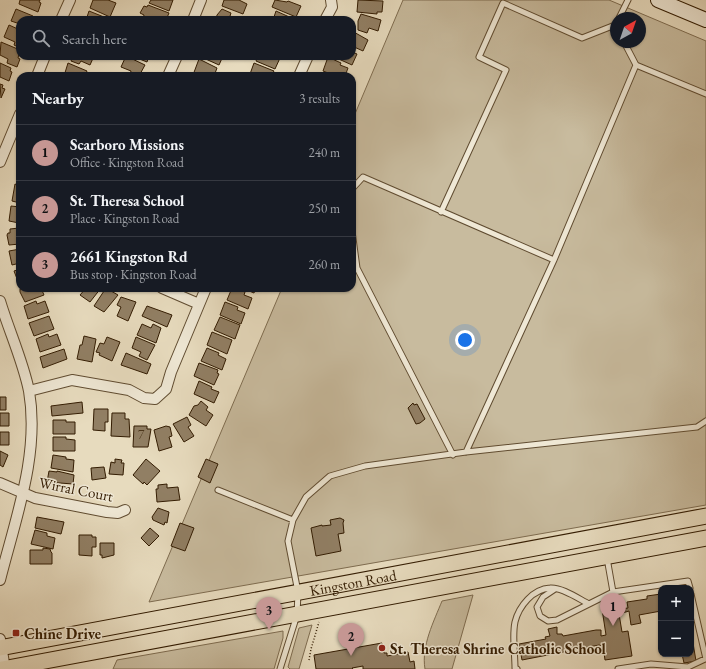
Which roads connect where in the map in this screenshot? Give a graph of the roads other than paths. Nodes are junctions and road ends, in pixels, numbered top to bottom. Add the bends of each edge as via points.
1 (70, 0) edge
2 (202, 0) edge
3 (331, 0) edge
4 (628, 0) edge
5 (658, 0) edge
6 (621, 12) edge
7 (63, 16) edge
8 (195, 16) edge
9 (327, 16) edge
10 (706, 20) edge
11 (610, 27) edge
12 (627, 48) edge
13 (43, 60) edge
14 (175, 60) edge
15 (306, 60) edge
16 (636, 65) junction
17 (39, 72) edge
18 (170, 72) edge
19 (301, 72) edge
20 (706, 94) edge
21 (16, 124) edge
22 (0, 162) edge
23 (356, 185) edge
24 (441, 212) junction
25 (554, 260) junction
26 (356, 261) edge
27 (171, 292) edge
28 (204, 292) edge
29 (0, 301) edge
30 (199, 304) junction
31 (3, 318) edge
32 (29, 390) junction
33 (706, 421) edge
34 (466, 452) junction
35 (453, 455) junction
36 (0, 483) edge
37 (218, 490) dead end
38 (22, 492) junction
39 (125, 510) dead end
40 (706, 516) edge
41 (293, 520) junction
42 (706, 538) edge
43 (607, 557) junction
44 (0, 580) edge
45 (689, 585) edge
46 (556, 589) junction
47 (298, 592) junction
48 (613, 592) junction
49 (589, 604) junction
50 (694, 607) edge
51 (297, 614) junction
52 (0, 645) edge
53 (706, 659) edge
54 (4, 669) edge
55 (280, 669) edge
56 (517, 669) edge
57 (618, 669) edge

1 - 7 street
2 - 8 street
3 - 9 street via 332,7
4 - 6 lane
5 - 10 main road
11 - 24 lane via 582,38 503,3 479,57 506,70
12 - 16 lane
13 - 17 street
14 - 18 street
15 - 19 street
16 - 20 lane
16 - 25 lane
21 - 22 street
23 - 24 lane via 363,177
24 - 25 lane
25 - 34 lane
26 - 35 lane via 357,268
27 - 30 street
28 - 30 street
29 - 31 street
30 - 32 street via 166,389 155,399 144,398 129,390 72,380
31 - 32 street
32 - 38 street via 32,439
33 - 34 lane via 697,427
34 - 35 lane
35 - 41 lane via 365,466 330,476 306,497
36 - 38 street, Wirral Court
37 - 41 lane
38 - 39 street, Wirral Court via 35,498 107,512
38 - 44 street
40 - 47 main road, Kingston Road
41 - 47 lane via 288,540
42 - 43 main road, Kingston Road
43 - 48 lane
43 - 51 main road, Kingston Road
45 - 48 lane via 688,580
46 - 49 lane
46 - 49 lane via 543,597 537,607 540,616 548,621 556,620
46 - 56 lane via 551,587 534,593 525,602 515,622
47 - 51 lane
47 - 52 main road, Kingston Road
48 - 49 lane
50 - 53 lane
51 - 54 main road, Kingston Road
51 - 55 lane
52 - 54 street
53 - 57 lane via 688,668 651,664

